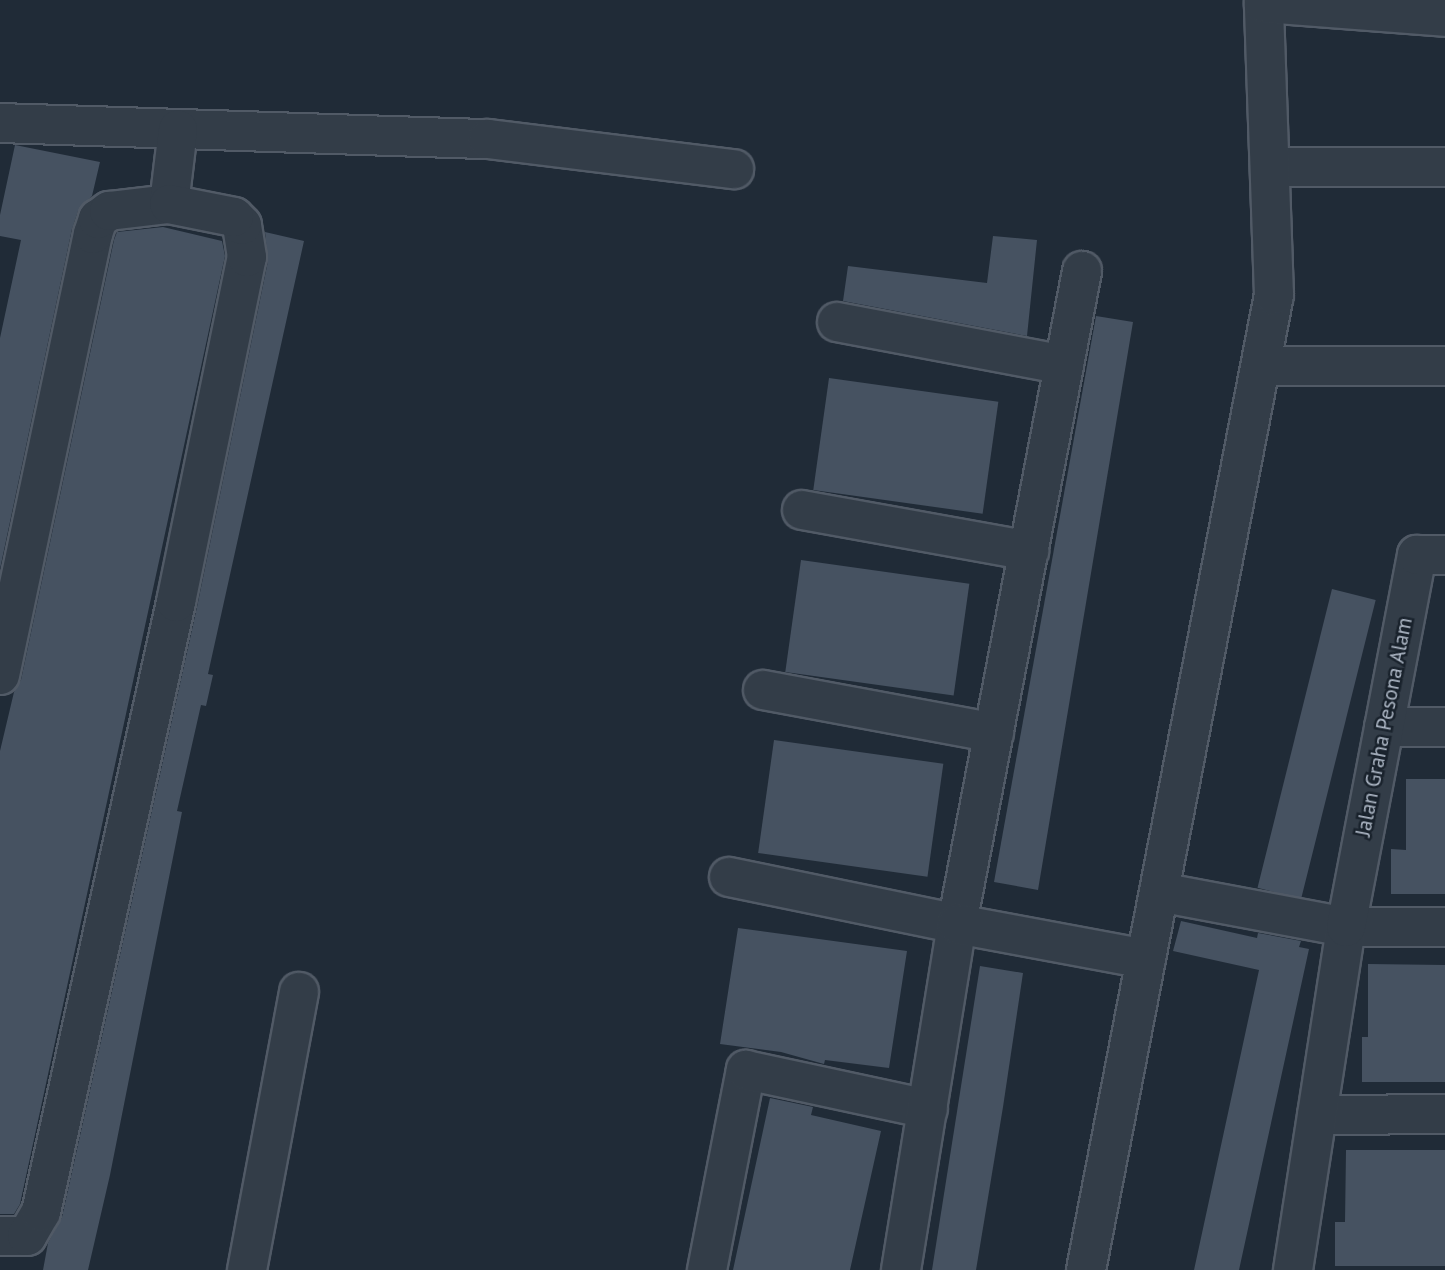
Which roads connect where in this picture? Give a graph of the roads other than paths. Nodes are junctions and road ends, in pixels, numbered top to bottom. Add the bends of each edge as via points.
1 (1445, 17) edge
2 (0, 123) edge
3 (178, 130) junction
4 (1270, 167) junction
5 (1445, 167) edge
6 (734, 169) dead end
7 (169, 204) junction
8 (1082, 271) dead end
9 (837, 322) dead end
10 (1064, 365) junction
11 (1261, 366) junction
12 (1445, 366) edge
13 (802, 510) dead end
14 (1029, 551) junction
15 (1445, 555) edge
16 (0, 675) edge
17 (763, 690) dead end
18 (1384, 727) junction
19 (1445, 727) edge
20 (994, 733) junction
21 (729, 877) dead end
22 (1160, 892) junction
23 (957, 924) junction
24 (1346, 927) junction
25 (1445, 927) edge
26 (1146, 959) junction
27 (299, 992) dead end
28 (928, 1109) junction
29 (1445, 1114) edge
30 (1317, 1115) junction
31 (0, 1236) edge
32 (247, 1270) edge
33 (707, 1270) edge
34 (901, 1270) edge
35 (1086, 1270) edge
36 (1293, 1270) edge

1 - 4 street via 1264,3
2 - 3 street
3 - 6 street via 488,139
3 - 7 street
4 - 5 street
4 - 11 street via 1274,295
7 - 16 street via 125,206 98,219
7 - 31 street via 233,217 242,225 247,257 41,1212 27,1236
8 - 10 street
9 - 10 street
10 - 14 street
11 - 12 street
11 - 22 street
13 - 14 street
14 - 20 street
15 - 18 street, Jalan Graha Pesona Alam via 1417,555
17 - 20 street
18 - 19 street
18 - 24 street, Jalan Graha Pesona Alam
20 - 23 street
21 - 23 street
22 - 24 street
22 - 26 street
23 - 26 street
23 - 28 street
24 - 25 street
24 - 30 street, Jalan Graha Pesona Alam
26 - 35 street
27 - 32 street
28 - 33 street via 746,1070
28 - 34 street
29 - 30 street
30 - 36 street, Jalan Graha Pesona Alam

